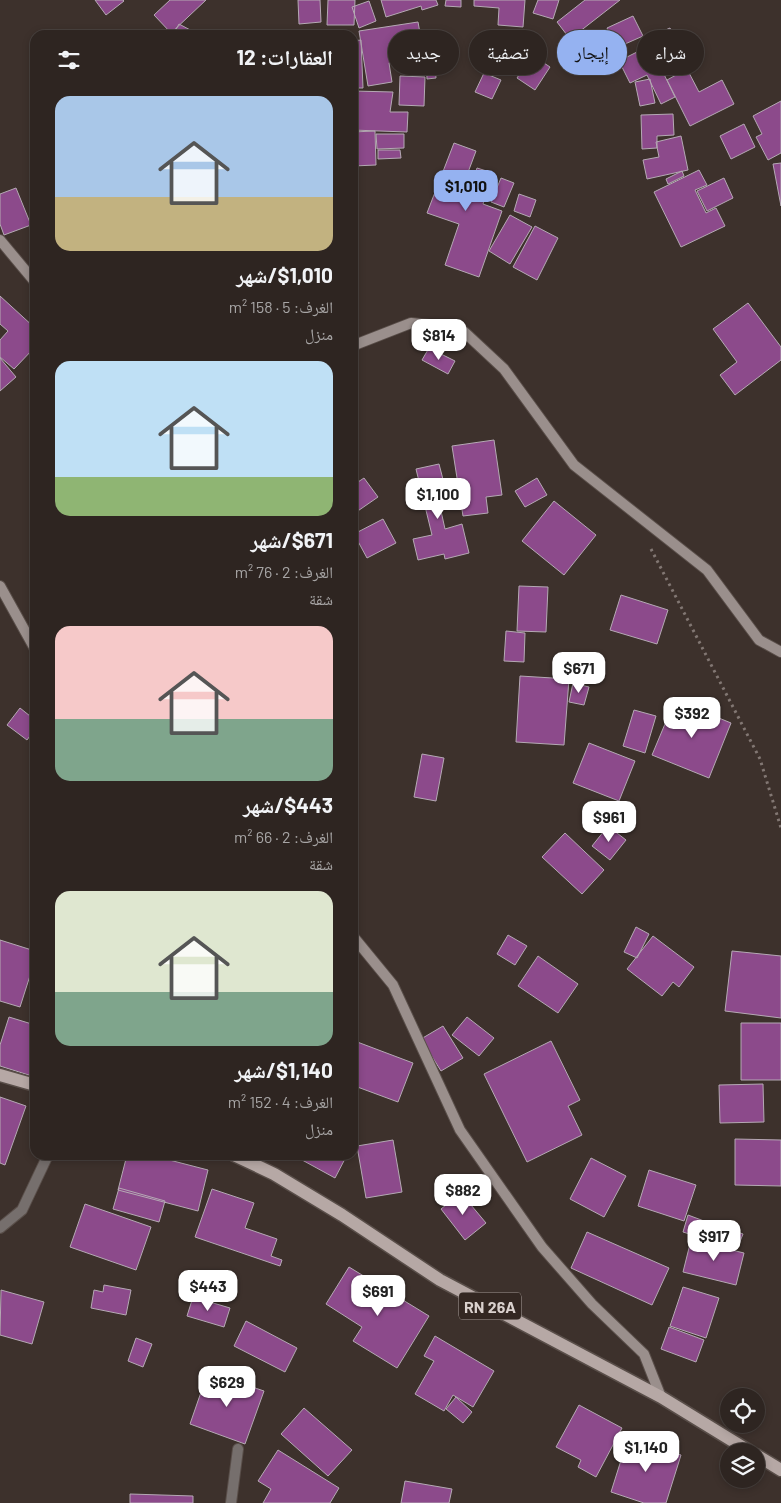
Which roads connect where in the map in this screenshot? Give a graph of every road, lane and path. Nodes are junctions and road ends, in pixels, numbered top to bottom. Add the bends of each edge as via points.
1 (0, 240) edge
2 (30, 276) edge
3 (358, 344) edge
4 (650, 547) dead end
5 (0, 586) edge
6 (30, 640) edge
7 (781, 652) edge
8 (781, 828) edge
9 (358, 943) edge
10 (0, 1075) edge
11 (30, 1084) edge
12 (46, 1160) edge
13 (245, 1160) edge
14 (0, 1228) edge
15 (661, 1397) junction
16 (736, 1443) edge
17 (238, 1449) dead end
18 (765, 1460) edge
19 (781, 1470) edge
20 (231, 1503) edge

1 - 2 street
3 - 7 street via 411,323 460,328 504,369 574,465 706,570 759,640
4 - 8 path via 760,760
5 - 6 street
9 - 15 street via 393,985 460,1130 542,1247 592,1304 644,1354
10 - 11 main road
12 - 14 street via 22,1210
13 - 15 main road, RN 26A via 325,1204 440,1280
15 - 16 main road, RN 26A
17 - 20 street
18 - 19 main road

